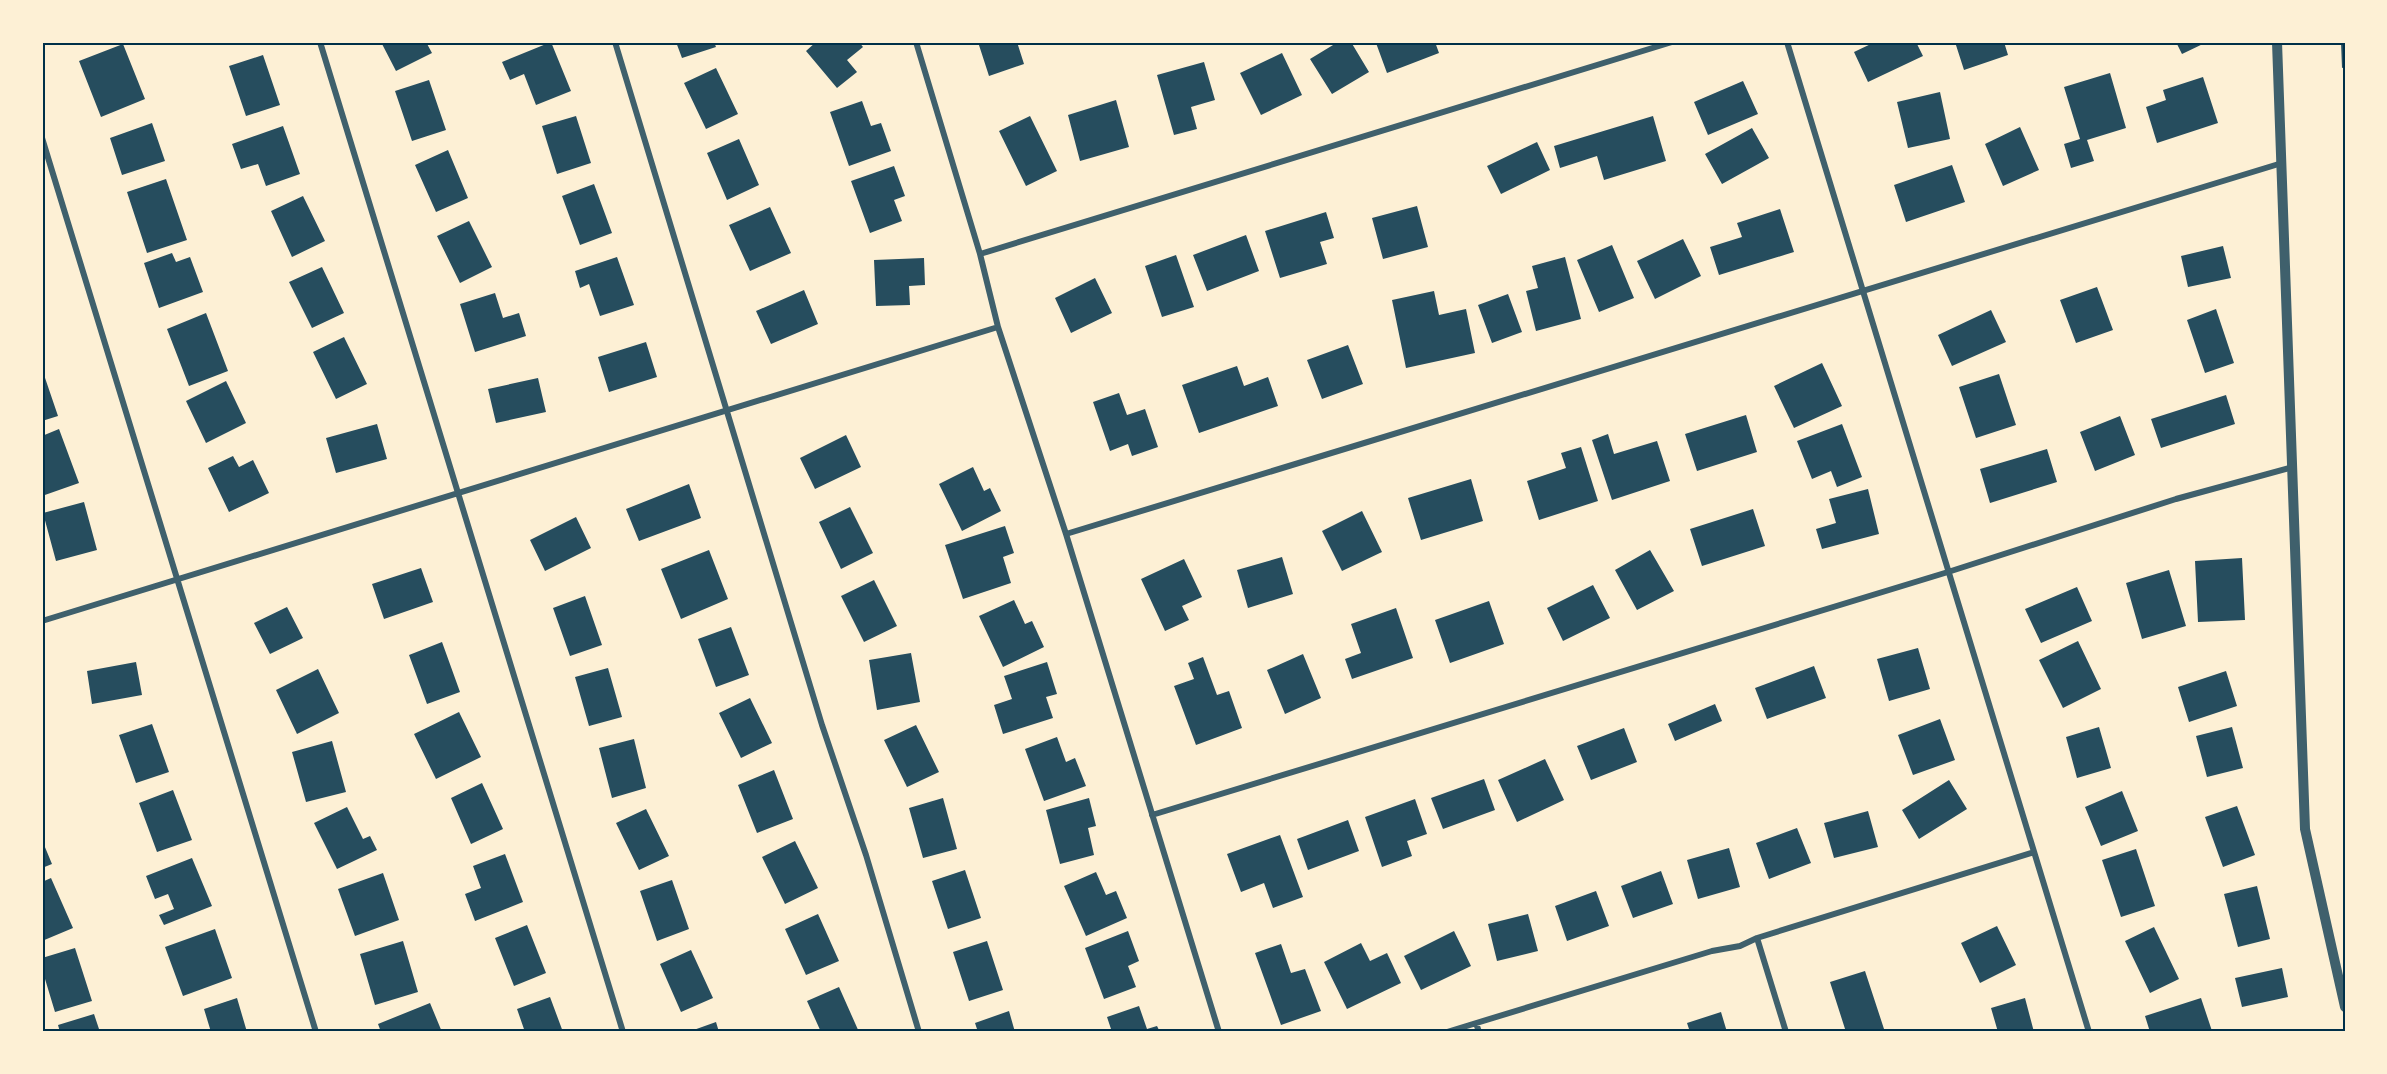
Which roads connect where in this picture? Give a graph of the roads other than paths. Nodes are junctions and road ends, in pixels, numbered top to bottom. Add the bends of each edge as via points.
1 (320, 42) edge
2 (615, 42) edge
3 (916, 42) edge
4 (1672, 42) edge
5 (1787, 42) edge
6 (2277, 42) edge
7 (42, 138) edge
8 (2282, 163) junction
9 (980, 254) junction
10 (1863, 291) junction
11 (998, 327) junction
12 (727, 411) junction
13 (2293, 467) junction
14 (458, 493) junction
15 (1066, 534) junction
16 (1948, 572) junction
17 (177, 579) junction
18 (42, 621) edge
19 (1152, 815) junction
20 (2034, 852) junction
21 (1757, 938) junction
22 (2345, 1006) edge
23 (1476, 1023) junction
24 (316, 1032) edge
25 (623, 1032) edge
26 (919, 1032) edge
27 (1219, 1032) edge
28 (1447, 1032) edge
29 (1479, 1032) edge
30 (1786, 1032) edge
31 (2089, 1032) edge

1 - 14 street
2 - 12 street
3 - 9 street
4 - 9 street
5 - 10 street
6 - 8 street
7 - 17 street
8 - 10 street
8 - 13 street
9 - 11 street
10 - 15 street
10 - 16 street
11 - 12 street
11 - 15 street
12 - 14 street
12 - 26 street
13 - 16 street
13 - 22 street via 2305,829
14 - 17 street
14 - 25 street
15 - 19 street
16 - 19 street
16 - 20 street
17 - 18 street
17 - 24 street
19 - 27 street
20 - 21 street
20 - 31 street
21 - 23 street
21 - 30 street
23 - 28 street
23 - 29 street

